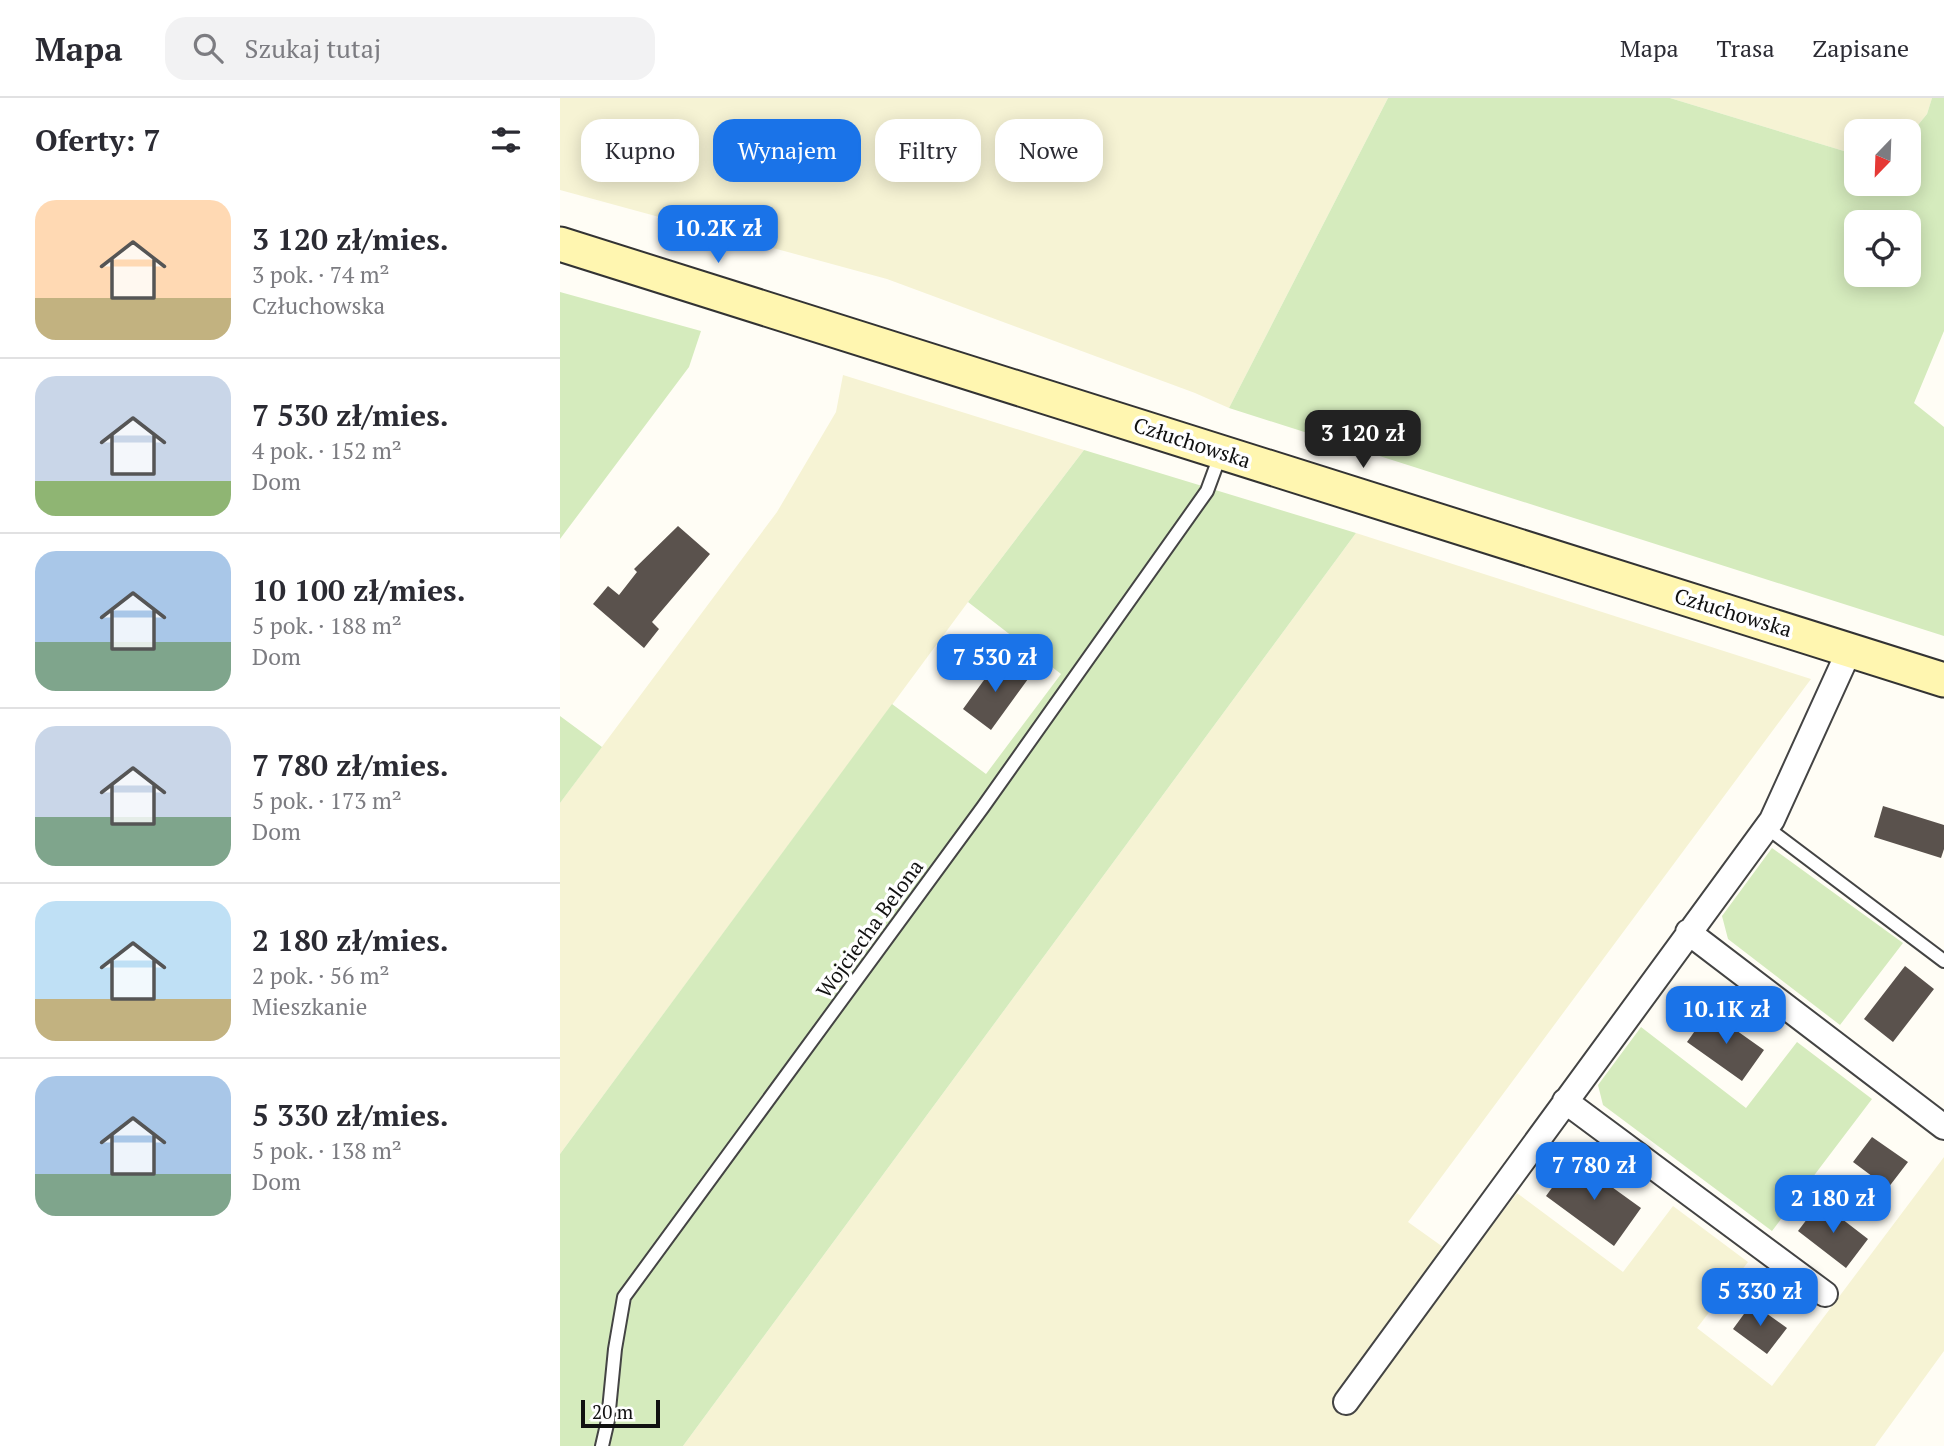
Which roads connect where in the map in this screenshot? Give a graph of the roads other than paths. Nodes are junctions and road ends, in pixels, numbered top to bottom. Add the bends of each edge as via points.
1 (560, 244) edge
2 (1221, 452) junction
3 (1849, 651) junction
4 (1944, 680) edge
5 (1766, 827) junction
6 (1688, 932) junction
7 (1944, 961) edge
8 (1565, 1101) junction
9 (1944, 1126) edge
10 (1825, 1294) dead end
11 (1346, 1402) dead end
12 (602, 1446) edge

1 - 2 main road, Człuchowska
2 - 3 main road, Człuchowska
2 - 12 lane, Wojciecha Belona via 1207,491 983,807 624,1297
3 - 4 main road, Człuchowska
3 - 5 street
5 - 6 street
5 - 7 lane
6 - 8 street
6 - 9 street
8 - 10 street
8 - 11 street

